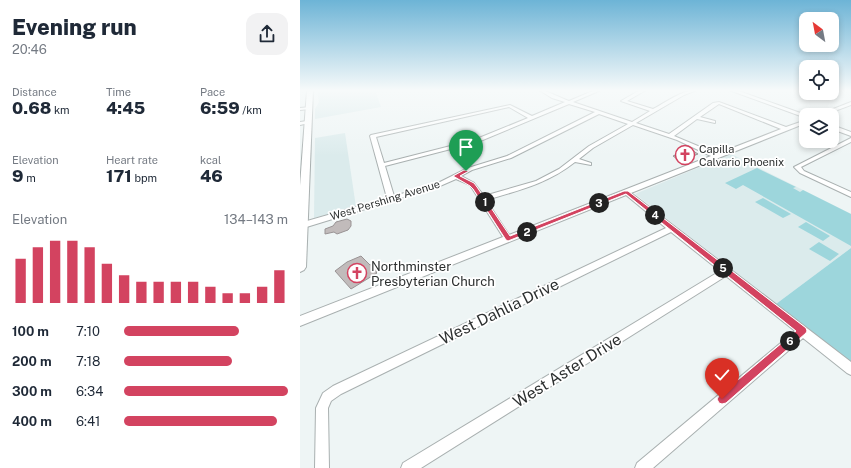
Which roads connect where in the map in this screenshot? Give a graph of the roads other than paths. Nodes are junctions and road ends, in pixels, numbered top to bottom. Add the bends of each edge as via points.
1 (304, 112) edge
2 (483, 112) edge
3 (521, 112) edge
4 (548, 112) edge
5 (599, 112) joint
6 (652, 112) edge
7 (704, 112) edge
8 (742, 112) edge
9 (696, 117) junction
10 (532, 118) junction
11 (713, 122) dead end
12 (304, 123) edge
13 (632, 123) junction
14 (799, 124) edge
15 (786, 129) junction
16 (839, 130) edge
17 (851, 134) edge
18 (670, 136) junction
19 (851, 140) edge
20 (303, 141) edge
21 (436, 143) dead end
22 (440, 150) junction
23 (716, 156) junction
24 (575, 160) junction
25 (303, 161) edge
26 (589, 164) dead end
27 (381, 165) junction
28 (456, 176) junction
29 (626, 192) junction
30 (851, 195) edge
31 (391, 199) junction
32 (483, 199) junction
33 (301, 226) edge
34 (672, 228) junction
35 (508, 239) junction
36 (300, 267) edge
37 (727, 271) junction
38 (300, 321) edge
39 (803, 331) junction
40 (851, 369) edge
41 (322, 468) edge
42 (408, 468) edge
43 (642, 468) edge

1 - 12 main road
2 - 27 street via 373,136
3 - 10 street
4 - 10 street
5 - 13 street
5 - 28 street, West Pershing Avenue via 503,159
6 - 13 street
7 - 9 street
8 - 15 street
9 - 11 street
9 - 18 street
10 - 22 street via 476,141
12 - 20 main road
13 - 18 street
13 - 24 street via 591,147
14 - 15 street
15 - 23 street
16 - 17 street
18 - 23 street
19 - 30 street via 798,165 797,169
20 - 25 main road
21 - 22 street
22 - 27 street
23 - 29 street
24 - 26 street
24 - 32 street via 538,182
25 - 33 main road
27 - 31 street
28 - 31 street, West Pershing Avenue via 438,185
28 - 32 street via 472,184
29 - 34 street
29 - 35 street
31 - 33 street, West Pershing Avenue
32 - 35 street
33 - 36 main road
34 - 37 street
34 - 41 street, West Dahlia Drive via 337,390 327,397 322,408
35 - 38 street
37 - 39 street
37 - 42 street, West Aster Drive
39 - 40 street
39 - 43 street

